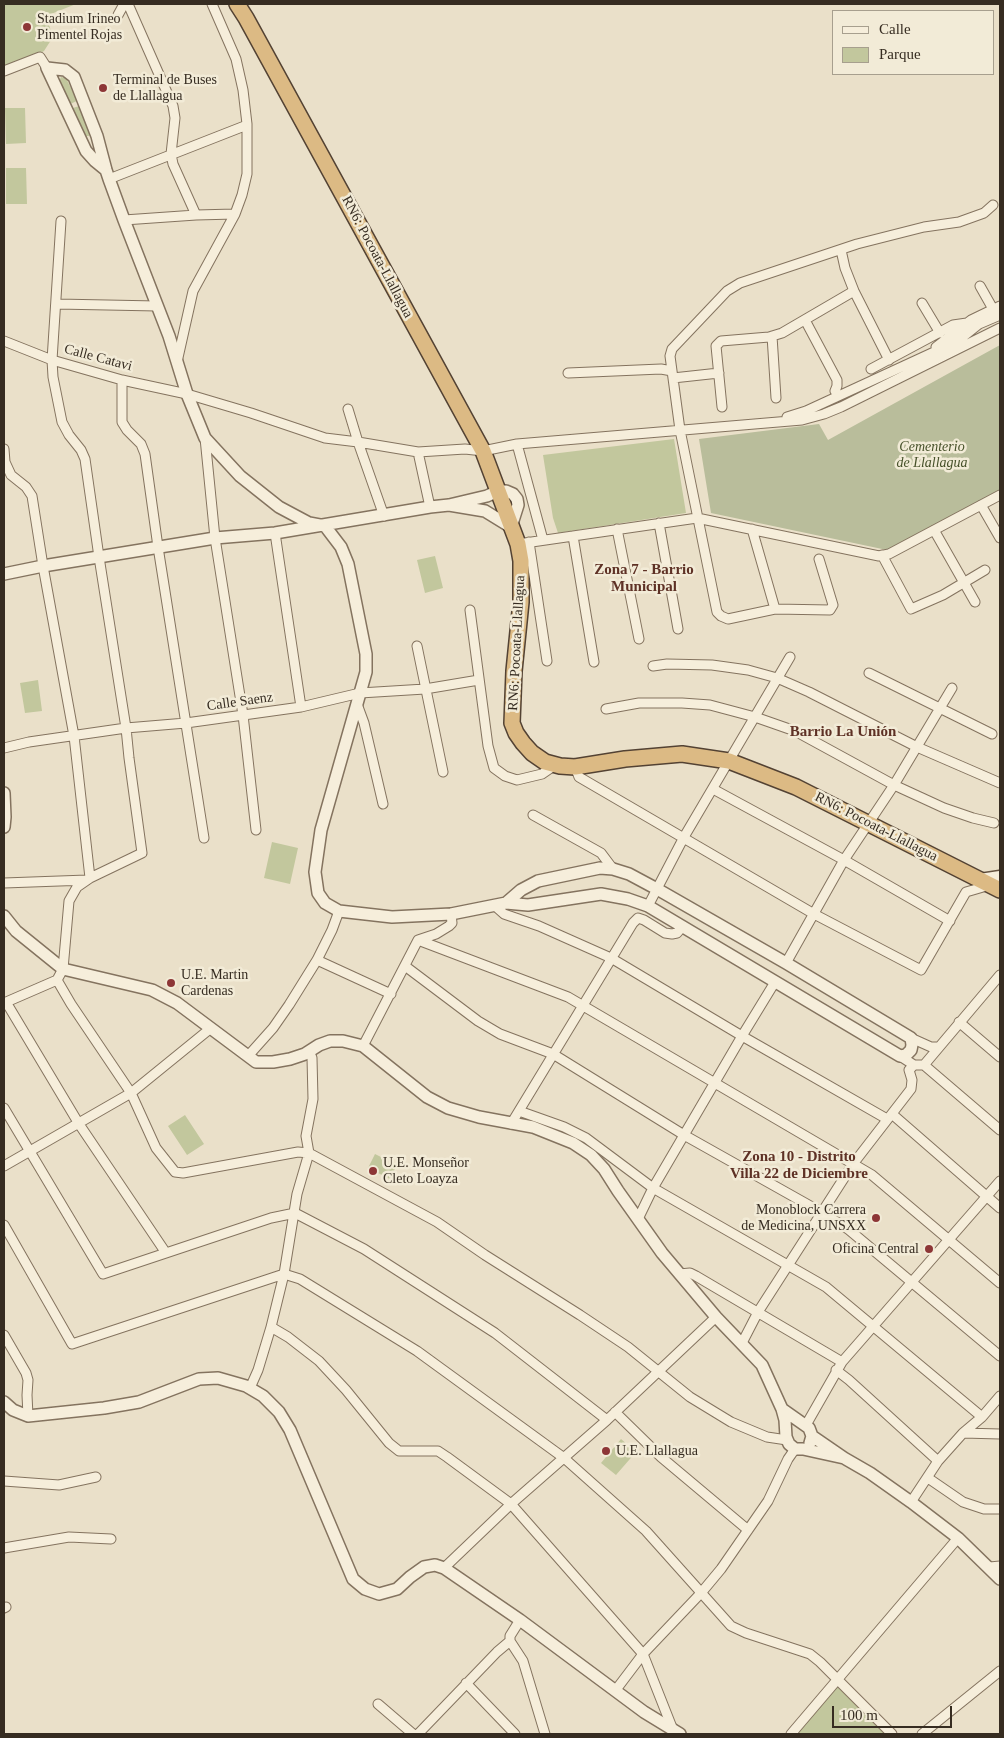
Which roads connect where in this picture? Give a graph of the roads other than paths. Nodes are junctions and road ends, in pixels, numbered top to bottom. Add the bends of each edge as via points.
1 (126, 4) edge
2 (212, 4) edge
3 (237, 4) edge
4 (118, 15) dead end
5 (48, 68) junction
6 (4, 71) edge
7 (247, 126) junction
8 (171, 154) junction
9 (108, 174) junction
10 (994, 205) dead end
11 (235, 214) junction
12 (196, 215) junction
13 (124, 220) junction
14 (61, 221) dead end
15 (842, 250) junction
16 (980, 286) dead end
17 (854, 292) junction
18 (922, 303) dead end
19 (57, 304) junction
20 (157, 306) junction
21 (998, 310) edge
22 (805, 320) junction
23 (967, 323) junction
24 (1000, 328) edge
25 (940, 333) junction
26 (772, 336) junction
27 (4, 341) edge
28 (922, 358) junction
29 (52, 360) junction
30 (889, 360) junction
31 (177, 362) junction
32 (871, 369) dead end
33 (568, 373) dead end
34 (719, 373) junction
35 (672, 374) junction
36 (122, 380) junction
37 (835, 391) dead end
38 (187, 394) junction
39 (776, 398) dead end
40 (722, 406) dead end
41 (348, 409) dead end
42 (770, 422) junction
43 (680, 430) junction
44 (204, 438) junction
45 (358, 442) junction
46 (517, 444) junction
47 (4, 449) edge
48 (483, 451) junction
49 (418, 452) junction
50 (496, 490) junction
51 (1000, 494) edge
52 (449, 505) junction
53 (980, 505) junction
54 (430, 506) junction
55 (384, 516) junction
56 (697, 518) junction
57 (502, 519) junction
58 (659, 523) junction
59 (325, 526) junction
60 (617, 529) junction
61 (752, 529) junction
62 (934, 530) junction
63 (275, 533) junction
64 (573, 536) junction
65 (215, 538) junction
66 (1000, 538) edge
67 (543, 540) junction
68 (523, 543) junction
69 (158, 547) junction
70 (882, 556) junction
71 (99, 557) junction
72 (819, 559) dead end
73 (43, 566) junction
74 (985, 570) dead end
75 (4, 574) edge
76 (964, 583) junction
77 (975, 602) dead end
78 (775, 608) junction
79 (470, 610) dead end
80 (678, 629) dead end
81 (639, 639) dead end
82 (416, 646) dead end
83 (790, 657) dead end
84 (547, 661) dead end
85 (594, 662) dead end
86 (653, 666) dead end
87 (869, 674) dead end
88 (778, 678) junction
89 (479, 680) junction
90 (952, 688) dead end
91 (426, 689) junction
92 (359, 699) junction
93 (301, 707) junction
94 (940, 708) junction
95 (606, 709) dead end
96 (243, 715) junction
97 (755, 717) junction
98 (186, 723) junction
99 (126, 728) junction
100 (992, 734) dead end
101 (74, 736) junction
102 (917, 747) junction
103 (4, 748) edge
104 (730, 761) junction
105 (555, 765) junction
106 (575, 767) junction
107 (443, 772) dead end
108 (1000, 783) edge
109 (894, 785) junction
110 (713, 789) junction
111 (4, 793) edge
112 (383, 804) dead end
113 (533, 815) dead end
114 (994, 823) dead end
115 (867, 824) junction
116 (4, 827) edge
117 (256, 830) dead end
118 (684, 837) junction
119 (204, 838) dead end
120 (844, 860) junction
121 (613, 868) junction
122 (89, 879) junction
123 (4, 883) edge
124 (993, 883) edge
125 (657, 889) junction
126 (501, 905) junction
127 (648, 906) junction
128 (339, 911) junction
129 (451, 914) junction
130 (814, 914) junction
131 (4, 916) edge
132 (950, 921) junction
133 (682, 927) junction
134 (418, 940) junction
135 (611, 958) junction
136 (317, 960) junction
137 (786, 963) junction
138 (405, 966) junction
139 (63, 968) junction
140 (1000, 977) edge
141 (57, 980) junction
142 (775, 982) junction
143 (390, 994) junction
144 (5, 1003) edge
145 (583, 1006) junction
146 (959, 1022) junction
147 (211, 1028) junction
148 (742, 1036) junction
149 (911, 1038) junction
150 (362, 1046) junction
151 (939, 1047) junction
152 (309, 1050) junction
153 (553, 1054) junction
154 (248, 1056) junction
155 (900, 1056) junction
156 (1000, 1056) edge
157 (914, 1065) junction
158 (924, 1065) junction
159 (715, 1083) junction
160 (131, 1093) junction
161 (4, 1108) edge
162 (519, 1111) junction
163 (890, 1117) junction
164 (79, 1124) junction
165 (511, 1124) junction
166 (1000, 1130) edge
167 (684, 1135) junction
168 (30, 1151) junction
169 (308, 1153) junction
170 (853, 1164) junction
171 (4, 1166) edge
172 (1000, 1182) edge
173 (653, 1188) junction
174 (987, 1196) junction
175 (1000, 1208) edge
176 (822, 1212) junction
177 (295, 1214) junction
178 (638, 1219) junction
179 (4, 1225) edge
180 (949, 1239) junction
181 (166, 1253) junction
182 (788, 1265) junction
183 (284, 1274) junction
184 (679, 1274) junction
185 (912, 1281) junction
186 (1000, 1283) edge
187 (758, 1312) junction
188 (716, 1317) junction
189 (873, 1326) junction
190 (271, 1327) junction
191 (4, 1335) edge
192 (742, 1343) junction
193 (1000, 1356) edge
194 (842, 1362) junction
195 (836, 1370) junction
196 (657, 1371) junction
197 (250, 1388) junction
198 (1000, 1396) edge
199 (4, 1402) edge
200 (782, 1408) junction
201 (615, 1412) junction
202 (28, 1416) junction
203 (982, 1417) junction
204 (607, 1420) junction
205 (804, 1424) junction
206 (963, 1433) junction
207 (1000, 1434) edge
208 (812, 1436) junction
209 (793, 1443) junction
210 (564, 1458) junction
211 (844, 1458) junction
212 (938, 1461) junction
213 (96, 1477) dead end
214 (928, 1478) junction
215 (4, 1481) edge
216 (912, 1502) junction
217 (511, 1504) junction
218 (1000, 1509) edge
219 (748, 1530) junction
220 (958, 1538) junction
221 (111, 1539) dead end
222 (4, 1548) edge
223 (995, 1567) edge
224 (444, 1568) junction
225 (1000, 1579) edge
226 (701, 1594) junction
227 (520, 1620) junction
228 (510, 1641) junction
229 (642, 1654) junction
230 (1000, 1671) edge
231 (838, 1678) junction
232 (466, 1683) junction
233 (615, 1691) junction
234 (378, 1704) dead end
235 (677, 1732) edge
236 (413, 1734) edge
237 (418, 1734) edge
238 (515, 1734) edge
239 (545, 1734) edge
240 (791, 1734) edge
241 (892, 1734) edge
242 (922, 1734) edge

1 - 4 street
1 - 8 street via 173,106
2 - 7 street via 236,59
3 - 48 highway, RN6: Pocoata-Llallagua
5 - 6 street via 40,57
5 - 9 street via 86,151
5 - 9 street via 65,70 74,77
7 - 8 street
7 - 11 street via 247,174
8 - 9 street
8 - 12 street
9 - 13 street
10 - 15 street via 984,213 959,222 924,227
11 - 12 street
11 - 31 street via 193,292
12 - 13 street
13 - 20 street
14 - 19 street
15 - 17 street
15 - 35 street via 740,283 728,291 672,349
16 - 21 street
17 - 22 street
17 - 30 street
18 - 25 street
19 - 20 street
19 - 29 street
20 - 31 street
21 - 23 street
21 - 28 street via 964,336
22 - 26 street
22 - 37 street via 837,380
23 - 25 street via 954,325
23 - 28 street
24 - 42 street via 841,408 802,420
25 - 30 street
26 - 34 street via 721,342 716,346
26 - 39 street
27 - 29 street, Calle Catavi
28 - 42 street via 806,412
29 - 36 street, Calle Catavi
29 - 71 street via 62,422 86,459
30 - 32 street
31 - 38 street
33 - 35 street via 661,369
34 - 35 street
34 - 40 street
35 - 43 street
36 - 38 street, Calle Catavi
36 - 69 street via 122,422 145,454
38 - 44 street
38 - 45 street, Calle Catavi via 325,438
41 - 45 street
42 - 43 street, Calle Catavi
43 - 46 street, Calle Catavi
43 - 56 street
44 - 59 street via 240,476 279,507 309,523
44 - 65 street
45 - 49 street, Calle Catavi
45 - 55 street
46 - 48 street, Calle Catavi
46 - 67 street
47 - 73 street via 11,475 32,496
48 - 49 street, Calle Catavi
48 - 50 highway, RN6: Pocoata-Llallagua
49 - 54 street
50 - 52 street
50 - 57 highway, RN6: Pocoata-Llallagua
50 - 57 street via 513,494 517,499 518,505 512,515
51 - 53 street
52 - 54 street
52 - 57 street via 485,511
53 - 62 street
53 - 66 street
54 - 55 street
55 - 59 street
56 - 58 street
56 - 61 street
56 - 78 street via 717,612 728,619
57 - 68 highway, RN6: Pocoata-Llallagua
58 - 60 street
58 - 80 street
59 - 63 street
59 - 92 street via 341,547 348,564 366,654 366,672
60 - 64 street
60 - 81 street
61 - 70 street
61 - 78 street
62 - 70 street
62 - 76 street
63 - 65 street
63 - 93 street
64 - 67 street
64 - 85 street
65 - 69 street
65 - 96 street
67 - 68 street
68 - 84 street
68 - 105 highway, RN6: Pocoata-Llallagua via 512,723 532,753
69 - 71 street
69 - 98 street
70 - 76 street via 911,609
71 - 73 street
71 - 99 street
72 - 78 street via 833,605 830,610
73 - 75 street
73 - 101 street
74 - 76 street
76 - 77 street
79 - 89 street
82 - 91 street
83 - 88 street
86 - 88 street via 712,665
87 - 94 street
88 - 97 street
88 - 102 street
89 - 91 street, Calle Saenz
89 - 105 street via 494,768 517,780 542,774
90 - 94 street
91 - 92 street, Calle Saenz
91 - 107 street
92 - 93 street, Calle Saenz
92 - 112 street
92 - 128 street via 321,830 316,872 318,893 325,903
93 - 96 street, Calle Saenz
94 - 100 street
94 - 102 street
95 - 97 street via 640,703 682,703 710,705
96 - 98 street, Calle Saenz
96 - 117 street
97 - 104 street
97 - 109 street via 795,731
98 - 99 street, Calle Saenz
98 - 119 street
99 - 101 street, Calle Saenz
99 - 122 street via 142,853
101 - 103 street, Calle Saenz
101 - 122 street
102 - 108 street
102 - 109 street
104 - 106 highway, RN6: Pocoata-Llallagua via 682,754
104 - 110 street
104 - 115 highway, RN6: Pocoata-Llallagua via 796,787
105 - 106 highway, RN6: Pocoata-Llallagua
106 - 118 street via 579,776
109 - 114 street via 944,808
109 - 115 street
110 - 118 street
110 - 120 street
111 - 116 street
113 - 121 street via 601,853
115 - 120 street
115 - 124 highway, RN6: Pocoata-Llallagua
118 - 125 street
118 - 130 street
120 - 130 street
120 - 132 street
121 - 125 street
121 - 126 street via 538,881
122 - 123 street
122 - 139 street via 69,901
124 - 132 street via 966,892
125 - 127 street
125 - 137 street
126 - 127 street via 528,905 601,894
126 - 129 street
126 - 135 street via 504,914
127 - 133 street
128 - 129 street via 392,917
128 - 136 street
129 - 134 street via 452,923 436,934
130 - 132 street via 921,970
130 - 137 street
131 - 139 street via 16,931
133 - 135 street via 677,933 665,933 638,918
133 - 142 street
134 - 138 street
134 - 145 street via 568,997
135 - 145 street
135 - 148 street
136 - 143 street
136 - 154 street via 273,1028
137 - 149 street
138 - 143 street
138 - 153 street via 478,1021 500,1034
139 - 141 street
139 - 147 street via 152,990 177,1003
140 - 146 street
141 - 144 street
141 - 160 street
142 - 148 street
142 - 155 street
143 - 150 street
144 - 164 street
145 - 153 street
145 - 159 street
146 - 151 street
146 - 156 street
147 - 154 street
147 - 160 street
148 - 159 street
148 - 163 street
149 - 151 street
149 - 155 street via 910,1050
150 - 152 street via 343,1041
150 - 165 street via 427,1097 448,1108
151 - 158 street
152 - 154 street via 290,1059 273,1062 256,1062
152 - 169 street via 313,1099 306,1136
153 - 162 street
153 - 167 street
155 - 157 street
157 - 158 street
157 - 163 street via 909,1070 910,1088
158 - 166 street
159 - 167 street
159 - 170 street
160 - 164 street
160 - 169 street via 156,1148 175,1172
161 - 168 street
162 - 165 street
162 - 173 street via 586,1138
163 - 170 street
163 - 174 street
164 - 168 street
164 - 181 street
165 - 178 street via 553,1134 591,1155
167 - 173 street
167 - 176 street
168 - 171 street
168 - 181 street via 102,1274
169 - 177 street
169 - 196 street via 437,1222 620,1342
170 - 176 street
170 - 180 street via 872,1175
172 - 174 street
173 - 178 street
173 - 182 street
174 - 175 street
174 - 180 street
176 - 182 street
176 - 185 street
177 - 181 street via 271,1218
177 - 183 street
177 - 204 street via 364,1249 495,1333
178 - 184 street
179 - 183 street via 72,1344
180 - 185 street
180 - 186 street
182 - 187 street
182 - 189 street via 826,1287
183 - 190 street
183 - 210 street via 300,1279 416,1351
184 - 187 street via 690,1273
184 - 188 street
185 - 189 street
185 - 193 street
187 - 192 street
187 - 194 street
188 - 192 street
188 - 196 street
189 - 194 street
189 - 203 street
190 - 197 street
190 - 217 street via 319,1361 399,1451 438,1452 447,1456
191 - 202 street via 26,1373
192 - 200 street via 762,1365
194 - 195 street
195 - 205 street
195 - 212 street
196 - 201 street
196 - 209 street via 690,1397 731,1422 767,1437
197 - 202 street via 218,1378 199,1379 140,1402
197 - 224 street via 279,1412 290,1430 353,1579 364,1589 379,1594 397,1589 424,1568 435,1565
198 - 203 street
199 - 202 street
200 - 205 street
200 - 209 street
201 - 204 street
201 - 219 street via 661,1457
203 - 206 street
204 - 210 street
205 - 208 street
205 - 209 street via 790,1427
206 - 207 street
206 - 212 street
208 - 209 street via 811,1441
208 - 211 street
209 - 211 street
209 - 219 street via 768,1501
210 - 217 street
210 - 226 street via 646,1531
211 - 216 street
212 - 214 street
213 - 215 street via 59,1485
214 - 216 street
214 - 218 street via 963,1502 984,1509
216 - 220 street
217 - 224 street
217 - 229 street
219 - 226 street
220 - 223 street
220 - 231 street
221 - 222 street via 70,1537
223 - 225 street
224 - 227 street
226 - 229 street
226 - 231 street via 731,1626 810,1654
227 - 228 street
227 - 233 street
228 - 232 street
228 - 239 street via 522,1661
229 - 233 street
229 - 235 street
230 - 242 street
231 - 240 street
231 - 241 street
232 - 237 street
232 - 238 street
233 - 235 street
234 - 236 street

